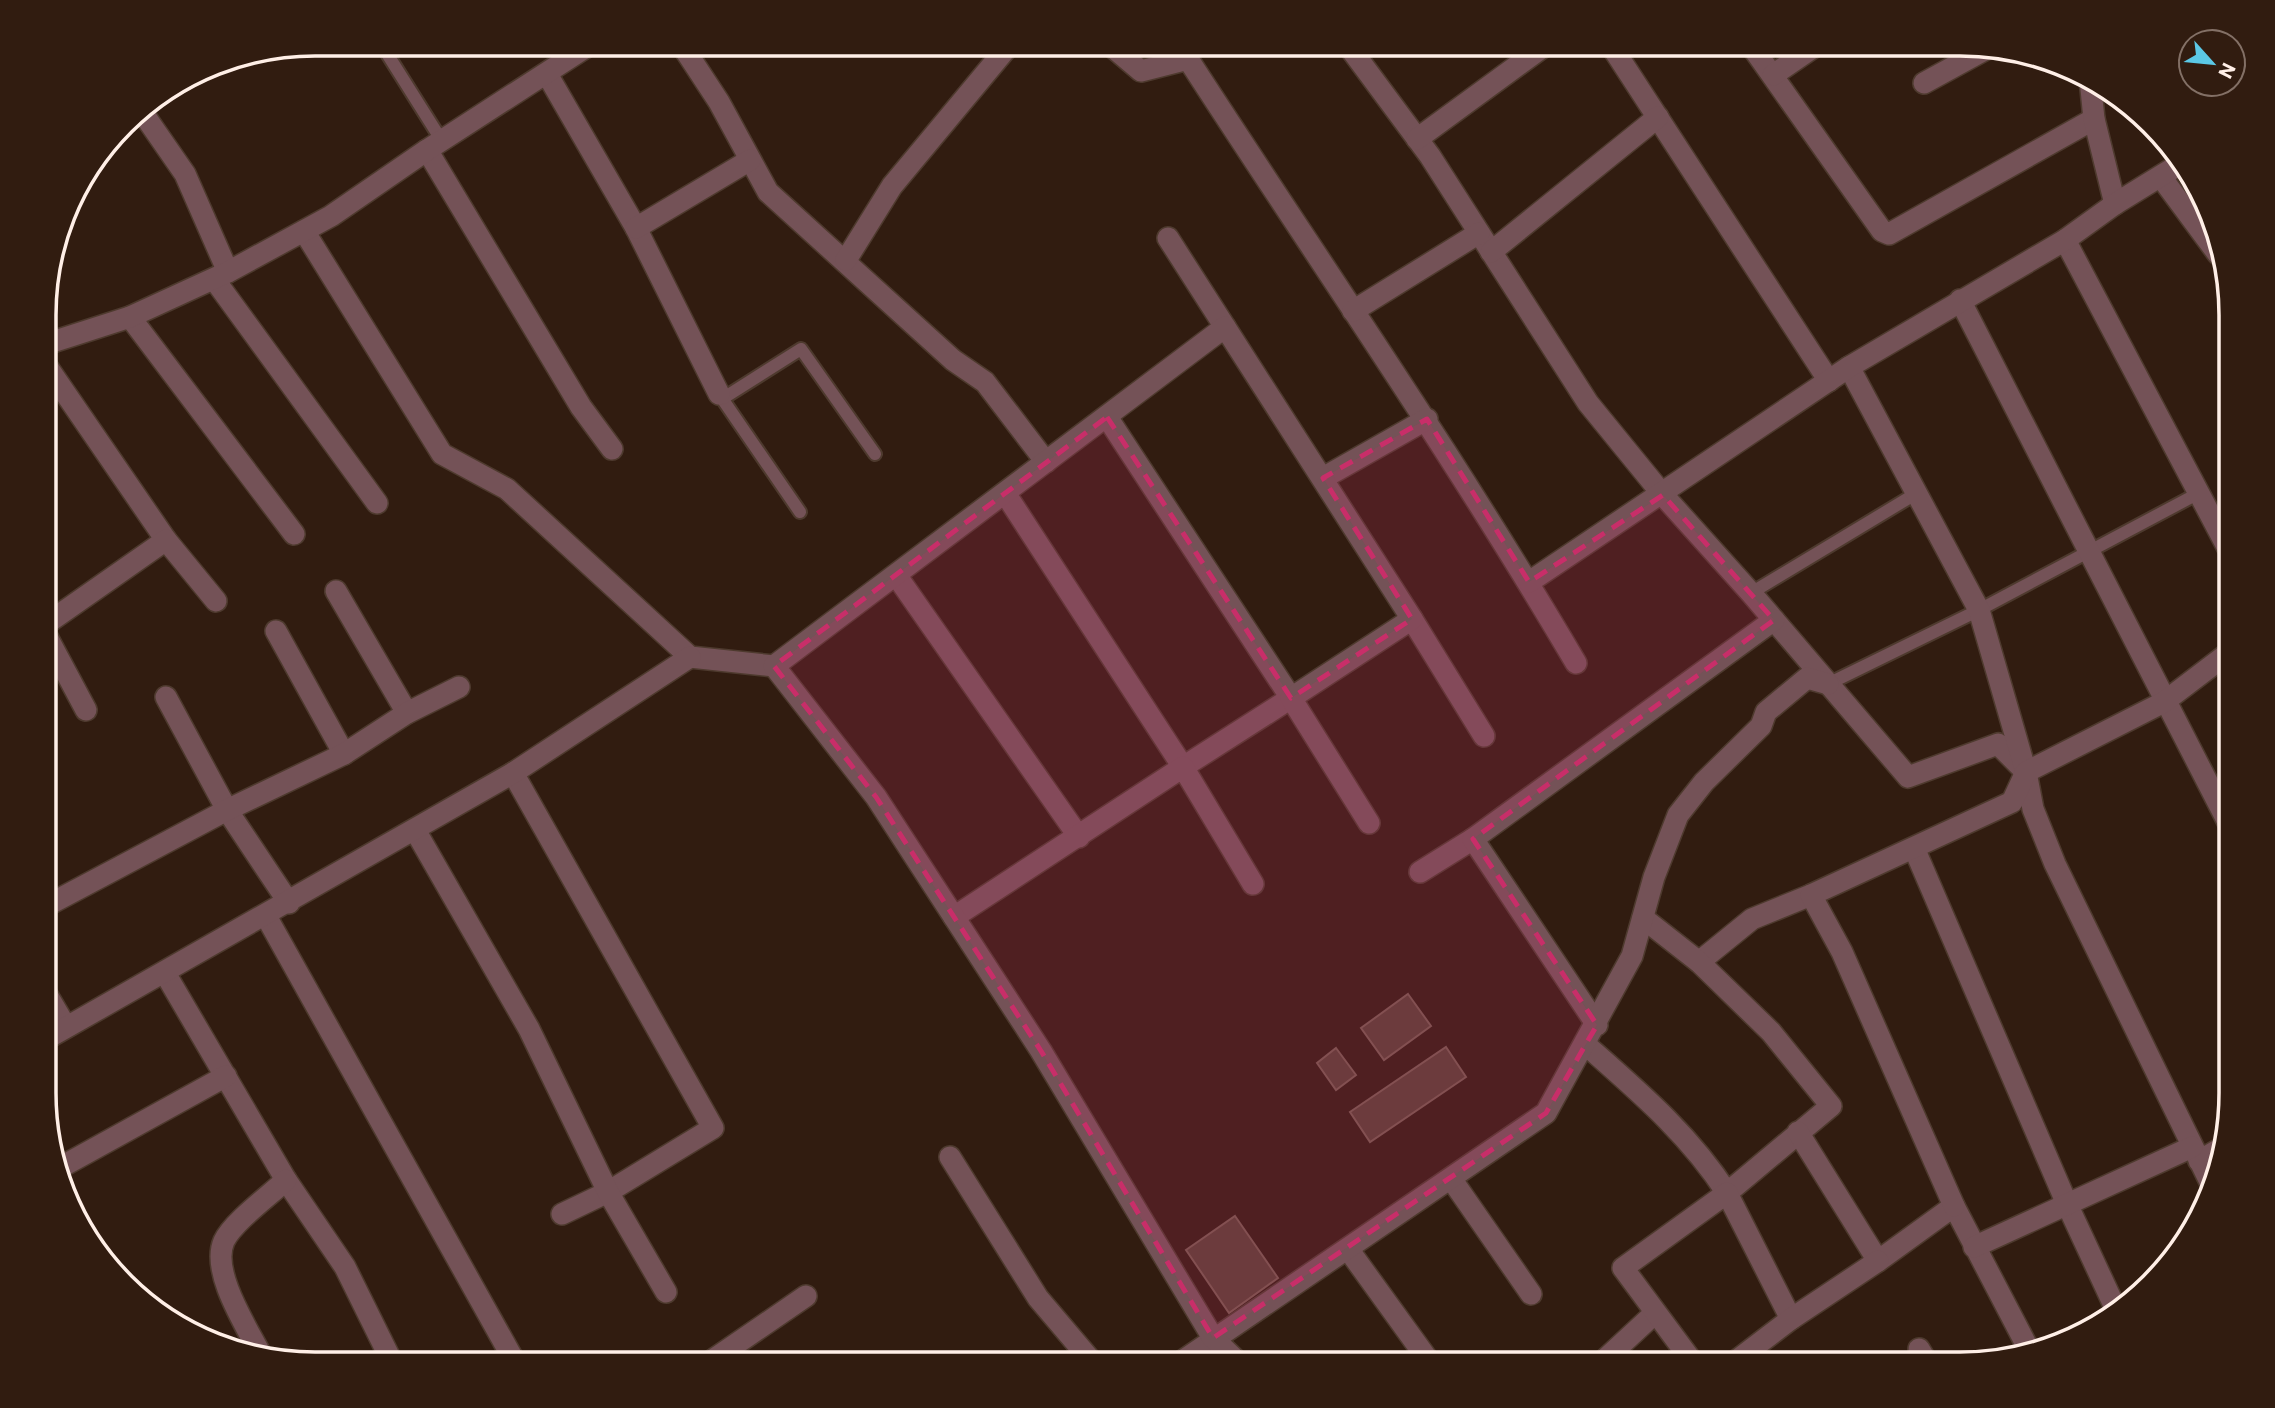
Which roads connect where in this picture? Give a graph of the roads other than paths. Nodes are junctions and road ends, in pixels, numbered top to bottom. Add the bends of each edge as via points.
1 (387, 56) edge
2 (573, 56) edge
3 (689, 56) edge
4 (1000, 56) edge
5 (1123, 56) edge
6 (1356, 56) edge
7 (1530, 56) edge
8 (1618, 56) edge
9 (1759, 56) edge
10 (1801, 56) edge
11 (1973, 57) edge
12 (547, 74) junction
13 (1773, 75) junction
14 (1924, 83) dead end
15 (2091, 92) edge
16 (1658, 117) junction
17 (146, 118) edge
18 (2094, 119) junction
19 (1417, 138) junction
20 (434, 146) junction
21 (750, 160) junction
22 (2173, 169) edge
23 (2161, 177) junction
24 (2115, 204) junction
25 (635, 228) junction
26 (304, 230) junction
27 (1479, 233) junction
28 (1168, 238) dead end
29 (2065, 240) junction
30 (2207, 240) edge
31 (1492, 252) junction
32 (846, 260) junction
33 (221, 275) junction
34 (1960, 299) junction
35 (1353, 311) junction
36 (130, 317) junction
37 (1225, 327) junction
38 (56, 341) edge
39 (1849, 367) junction
40 (56, 380) edge
41 (1829, 381) junction
42 (720, 396) junction
43 (1107, 417) junction
44 (1427, 419) junction
45 (612, 449) dead end
46 (875, 454) dead end
47 (1046, 462) junction
48 (1323, 478) junction
49 (1005, 493) junction
50 (1917, 493) junction
51 (2199, 493) junction
52 (1663, 495) junction
53 (377, 503) dead end
54 (800, 512) dead end
55 (2219, 531) edge
56 (294, 534) dead end
57 (166, 540) junction
58 (2088, 552) junction
59 (896, 575) junction
60 (1529, 582) junction
61 (336, 591) dead end
62 (1751, 593) junction
63 (216, 601) dead end
64 (1979, 610) junction
65 (56, 617) edge
66 (1412, 619) junction
67 (1774, 620) junction
68 (276, 631) dead end
69 (56, 654) edge
70 (690, 657) junction
71 (2219, 660) edge
72 (1576, 663) dead end
73 (774, 666) junction
74 (1829, 684) junction
75 (459, 687) dead end
76 (166, 697) dead end
77 (1291, 698) junction
78 (2164, 702) junction
79 (86, 710) dead end
80 (407, 713) junction
81 (1484, 736) dead end
82 (344, 754) junction
83 (1183, 767) junction
84 (2026, 772) junction
85 (513, 773) junction
86 (2219, 805) edge
87 (227, 810) junction
88 (1369, 823) dead end
89 (415, 830) junction
90 (1079, 837) junction
91 (1473, 839) junction
92 (1914, 848) junction
93 (1420, 872) dead end
94 (1253, 884) dead end
95 (1811, 895) junction
96 (56, 901) edge
97 (289, 903) junction
98 (266, 916) junction
99 (954, 917) junction
100 (1643, 918) junction
101 (1699, 962) junction
102 (164, 973) junction
103 (56, 1010) edge
104 (1597, 1025) junction
105 (66, 1027) junction
106 (56, 1033) edge
107 (1586, 1045) junction
108 (226, 1076) junction
109 (1798, 1132) junction
110 (2212, 1150) edge
111 (2195, 1154) junction
112 (950, 1157) dead end
113 (66, 1164) edge
114 (2206, 1174) edge
115 (286, 1180) junction
116 (1452, 1180) junction
117 (608, 1192) junction
118 (1727, 1193) junction
119 (2067, 1204) junction
120 (1954, 1206) junction
121 (562, 1214) dead end
122 (1974, 1247) junction
123 (1348, 1249) junction
124 (1878, 1261) junction
125 (666, 1292) dead end
126 (1531, 1294) dead end
127 (806, 1296) dead end
128 (2113, 1302) edge
129 (1654, 1314) junction
130 (1791, 1319) junction
131 (1213, 1338) junction
132 (2026, 1343) edge
133 (256, 1345) edge
134 (387, 1352) edge
135 (509, 1352) edge
136 (724, 1352) edge
137 (1084, 1352) edge
138 (1194, 1352) edge
139 (1228, 1352) edge
140 (1422, 1352) edge
141 (1613, 1352) edge
142 (1684, 1352) edge
143 (1748, 1352) edge

1 - 20 lane
2 - 12 street
3 - 21 street
4 - 32 street via 892,186
5 - 35 street via 1141,71 1188,59
6 - 19 street
7 - 19 street
8 - 16 street
9 - 13 street
10 - 13 street
11 - 14 street
12 - 20 street
12 - 25 street
13 - 18 street via 1882,231 1889,234
15 - 18 street
16 - 31 street
16 - 41 street
17 - 33 street via 185,174
18 - 24 street
19 - 27 street
20 - 26 street
20 - 45 street via 581,407
21 - 25 street
21 - 32 street via 768,192
22 - 23 street
23 - 24 street
23 - 30 street
24 - 29 street
25 - 42 street
26 - 33 street
26 - 70 street via 442,454 507,489
27 - 31 street
27 - 35 street
28 - 37 street
29 - 34 street
29 - 51 street
31 - 52 street via 1588,403
32 - 47 street via 953,360 985,382
33 - 36 street
33 - 53 street
34 - 39 street
34 - 58 street
35 - 44 street
36 - 38 street
36 - 56 street
37 - 43 street
37 - 48 street
39 - 41 street
39 - 50 street
40 - 57 street
41 - 52 street
42 - 46 lane via 801,349
42 - 54 lane
43 - 47 street
43 - 77 street
44 - 48 street
44 - 60 street
47 - 49 street
48 - 66 street
49 - 59 street
49 - 83 street
50 - 62 lane
50 - 64 street
51 - 55 street
51 - 58 lane
52 - 60 street
52 - 62 street
57 - 63 street
57 - 65 street
58 - 64 lane
58 - 78 street
59 - 73 street
59 - 90 street
60 - 72 street
61 - 80 street
62 - 67 street
64 - 74 lane
64 - 84 street
66 - 77 street
66 - 81 street
67 - 74 street
67 - 91 street
68 - 82 street
69 - 79 street
70 - 73 street
70 - 85 street
71 - 78 street
73 - 99 street via 876,797
74 - 84 street via 1908,778 1998,744
74 - 100 street via 1807,678 1766,712 1761,726 1704,782 1678,815
75 - 80 street
76 - 87 street
77 - 83 street
77 - 88 street
78 - 84 street
78 - 86 street
80 - 82 street
82 - 87 street
83 - 90 street
83 - 94 street
84 - 92 street via 2012,802
84 - 111 street via 2033,809 2055,864
85 - 89 street
85 - 117 street via 713,1128
87 - 96 street
87 - 97 street
89 - 97 street
89 - 117 street via 529,1029
90 - 99 street
91 - 93 street
91 - 104 street
92 - 95 street
92 - 119 street
95 - 101 street via 1752,919
95 - 120 street via 1842,952
97 - 98 street
98 - 102 street
98 - 135 street
99 - 131 street
100 - 101 street
100 - 104 street via 1632,956
101 - 109 street via 1771,1032 1831,1106
102 - 105 street
102 - 108 street
103 - 105 street
104 - 107 street
105 - 106 street
107 - 116 street via 1546,1113
107 - 118 street via 1678,1128
108 - 113 street
108 - 115 street
109 - 118 street
109 - 124 street
110 - 111 street
111 - 114 street
111 - 119 street
112 - 137 street via 1038,1298
115 - 133 street via 224,1240 221,1255 225,1283
115 - 134 street via 345,1267
116 - 123 street
116 - 126 street
117 - 121 street
117 - 125 street
118 - 129 street via 1623,1268
118 - 130 street
119 - 122 street
119 - 128 street
120 - 122 street
120 - 124 street
122 - 132 street
123 - 131 street
123 - 140 street
124 - 130 street
127 - 136 street
129 - 141 street
129 - 142 street
130 - 143 street
131 - 138 street
131 - 139 street

